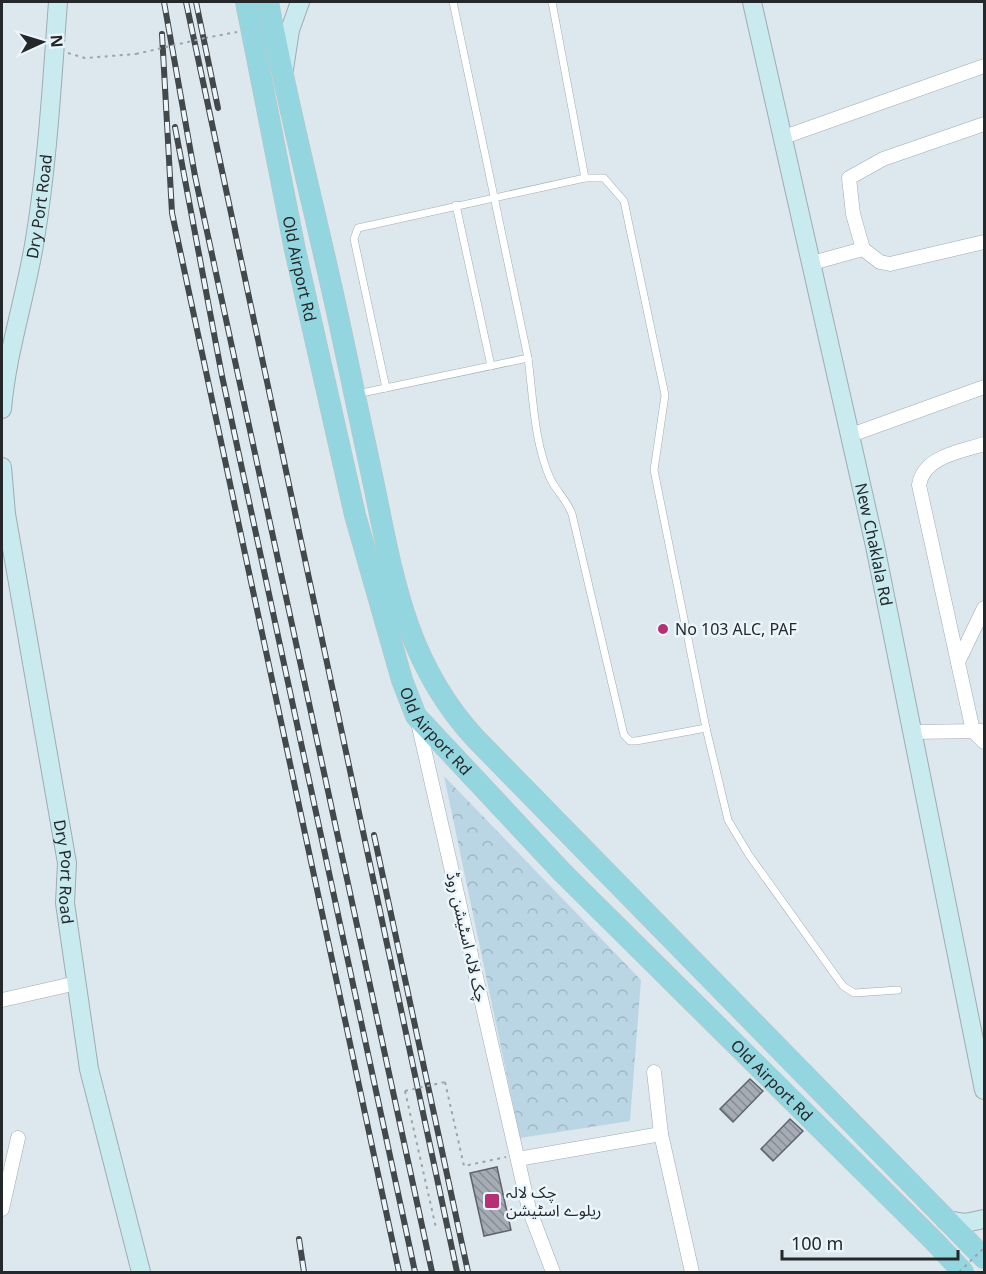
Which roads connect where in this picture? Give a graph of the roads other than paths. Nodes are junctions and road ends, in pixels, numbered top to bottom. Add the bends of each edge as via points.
1 (58, 2) edge
2 (246, 2) edge
3 (268, 2) edge
4 (300, 2) edge
5 (453, 2) edge
6 (552, 2) edge
7 (752, 2) edge
8 (984, 66) edge
9 (282, 81) junction
10 (984, 124) edge
11 (784, 137) junction
12 (585, 178) junction
13 (494, 197) junction
14 (456, 205) junction
15 (984, 242) edge
16 (863, 249) junction
17 (812, 263) junction
18 (528, 358) junction
19 (490, 366) junction
20 (3, 376) edge
21 (984, 387) edge
22 (386, 388) junction
23 (355, 395) junction
24 (2, 401) edge
25 (2, 409) edge
26 (851, 435) junction
27 (984, 444) edge
28 (2, 466) edge
29 (984, 609) edge
30 (421, 662) junction
31 (958, 662) junction
32 (402, 680) junction
33 (416, 716) junction
34 (706, 728) junction
35 (978, 731) edge
36 (912, 732) junction
37 (475, 738) junction
38 (984, 742) edge
39 (447, 751) junction
40 (77, 983) junction
41 (898, 990) dead end
42 (2, 1000) edge
43 (977, 1022) edge
44 (654, 1072) dead end
45 (984, 1090) edge
46 (661, 1134) junction
47 (18, 1138) dead end
48 (517, 1157) junction
49 (2, 1209) edge
50 (984, 1219) edge
51 (945, 1220) junction
52 (934, 1241) junction
53 (984, 1258) edge
54 (141, 1272) edge
55 (553, 1272) edge
56 (692, 1272) edge
57 (961, 1272) edge
58 (974, 1272) edge

1 - 20 street, Dry Port Road via 36,236
2 - 32 main road, Old Airport Rd via 295,250 353,503
3 - 9 main road, Old Airport Rd
4 - 9 street via 290,30
5 - 13 lane
6 - 12 lane
7 - 11 street, New Chaklala Rd
8 - 11 street
9 - 23 main road, Old Airport Rd
10 - 16 street via 883,159 849,178 853,214
11 - 17 street, New Chaklala Rd
12 - 13 lane
12 - 34 lane via 604,178 624,201 665,395 654,470
13 - 14 lane
13 - 18 lane
14 - 19 lane
14 - 22 lane via 354,231
15 - 16 street via 890,264 880,262
16 - 17 street
17 - 26 street, New Chaklala Rd
18 - 19 lane
18 - 34 lane via 545,461 550,479 567,500 572,514 624,735 636,741
19 - 22 lane
20 - 24 street, Dry Port Road
21 - 26 street
22 - 23 lane
23 - 30 main road, Old Airport Rd via 396,593
24 - 25 street, Dry Port Road
26 - 36 street, New Chaklala Rd
27 - 31 street via 931,463 921,475 919,485
28 - 40 street, Dry Port Road via 6,514 67,863 65,903
29 - 31 street
30 - 32 main road via 426,683 423,695 415,694
30 - 37 main road, Old Airport Rd via 459,721
31 - 35 street
32 - 33 main road, Old Airport Rd
33 - 39 main road, Old Airport Rd
33 - 48 street, چک لالہ اسٹیشن روڈ
34 - 41 lane via 728,820 843,986 854,993
35 - 36 street
35 - 38 street
36 - 43 street, New Chaklala Rd
37 - 39 main road via 457,726 443,727 441,737
37 - 51 main road, Old Airport Rd
39 - 52 main road, Old Airport Rd via 562,872
40 - 42 street
40 - 54 street, Dry Port Road via 89,1069
43 - 45 street, New Chaklala Rd
44 - 46 street
46 - 48 street
46 - 56 street
47 - 49 street
48 - 55 street, چک لالہ اسٹیشن روڈ via 529,1209
50 - 51 street via 965,1223
51 - 53 main road, Old Airport Rd
52 - 57 main road, Old Airport Rd
52 - 58 street

